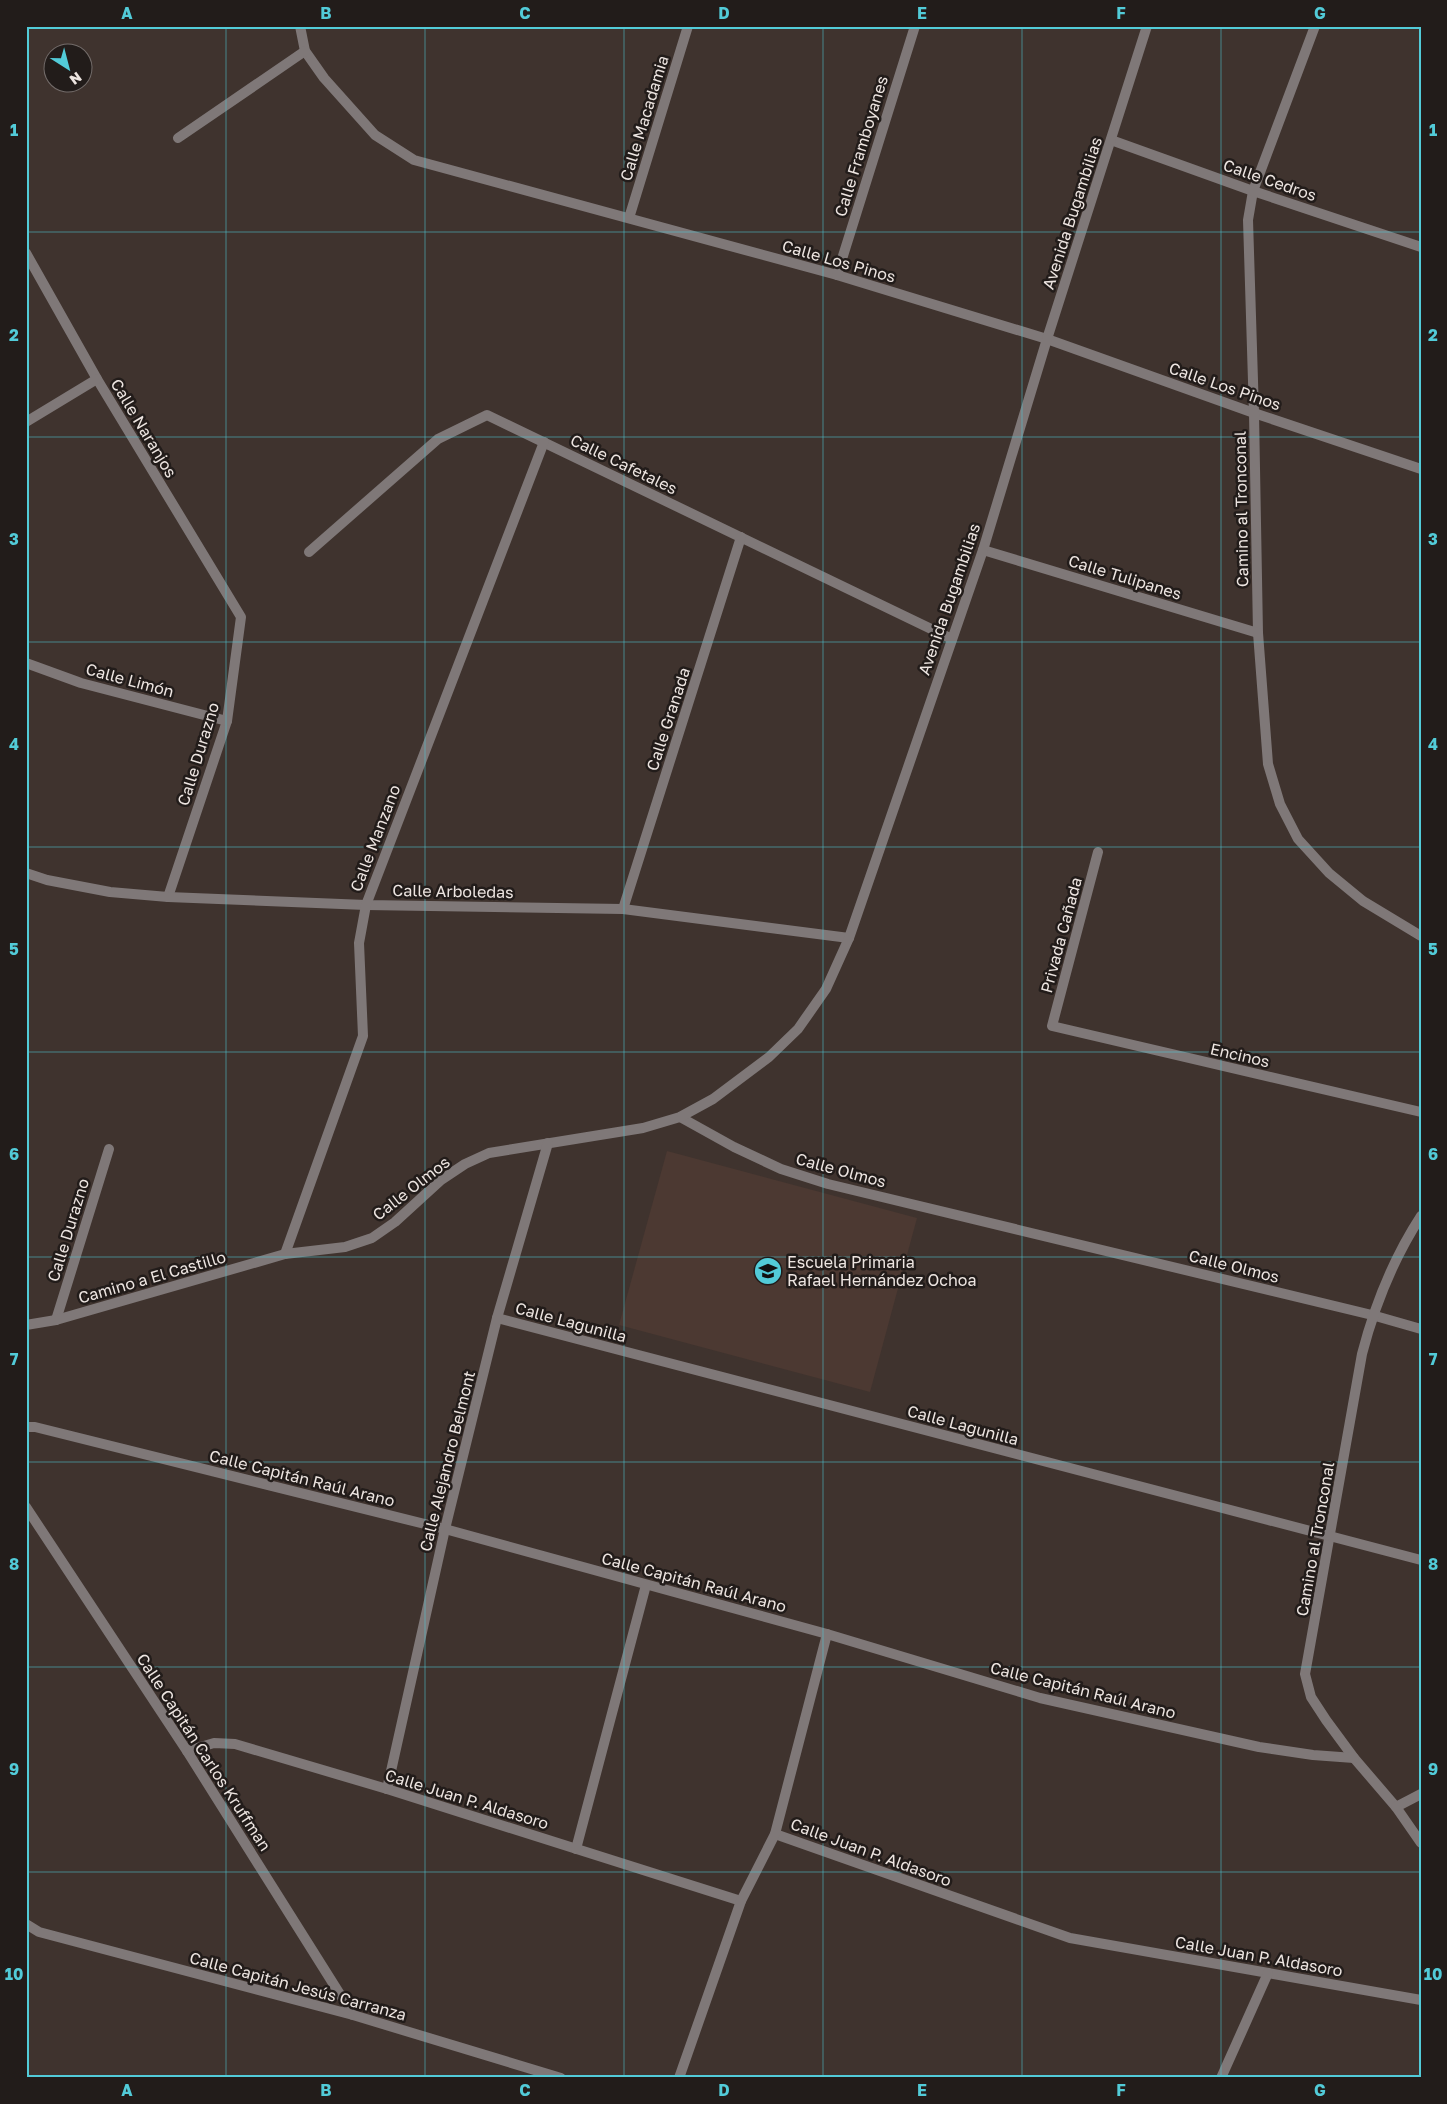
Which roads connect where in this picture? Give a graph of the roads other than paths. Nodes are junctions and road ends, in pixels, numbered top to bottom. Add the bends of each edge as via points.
1 (300, 26) edge
2 (688, 26) edge
3 (915, 26) edge
4 (1147, 26) edge
5 (1315, 26) edge
6 (305, 51) junction
7 (178, 138) dead end
8 (1111, 140) junction
9 (1253, 191) junction
10 (629, 218) junction
11 (1421, 247) edge
12 (26, 253) edge
13 (837, 275) junction
14 (1047, 339) junction
15 (97, 379) junction
16 (1254, 413) junction
17 (26, 422) edge
18 (544, 442) junction
19 (1421, 469) edge
20 (741, 537) junction
21 (983, 550) junction
22 (309, 552) dead end
23 (241, 617) joint
24 (1258, 633) junction
25 (952, 639) junction
26 (26, 663) edge
27 (227, 721) junction
28 (1098, 852) dead end
29 (26, 872) edge
30 (168, 896) junction
31 (366, 905) junction
32 (623, 910) junction
33 (1421, 936) edge
34 (850, 938) junction
35 (1052, 1026) joint
36 (1421, 1112) edge
37 (680, 1117) junction
38 (548, 1143) junction
39 (109, 1149) dead end
40 (1421, 1216) edge
41 (284, 1254) junction
42 (1372, 1315) junction
43 (497, 1318) junction
44 (56, 1320) junction
45 (26, 1325) edge
46 (1421, 1329) edge
47 (26, 1427) edge
48 (26, 1507) edge
49 (445, 1529) junction
50 (1331, 1538) junction
51 (1421, 1560) edge
52 (646, 1585) junction
53 (827, 1634) junction
54 (187, 1751) junction
55 (1354, 1758) junction
56 (387, 1789) junction
57 (1421, 1794) edge
58 (1396, 1807) junction
59 (775, 1834) junction
60 (1421, 1843) edge
61 (576, 1849) junction
62 (741, 1902) junction
63 (26, 1924) edge
64 (1268, 1973) junction
65 (1421, 2000) edge
66 (353, 2015) junction
67 (562, 2078) edge
68 (679, 2078) edge
69 (1221, 2078) edge

1 - 6 street, Calle Los Pinos
2 - 10 street, Calle Macadamia
3 - 13 street, Calle Framboyanes
4 - 8 street, Avenida Bugambilias
5 - 9 street, Camino al Tronconal
6 - 7 street
6 - 10 street, Calle Los Pinos via 324,78 375,134 414,160
8 - 9 street, Calle Cedros
8 - 14 street, Avenida Bugambilias
9 - 11 street, Calle Cedros
9 - 16 street, Camino al Tronconal via 1248,220
10 - 13 street, Calle Los Pinos
12 - 15 street, Calle Naranjos
13 - 14 street, Calle Los Pinos
14 - 16 street, Calle Los Pinos
14 - 21 street, Avenida Bugambilias
15 - 17 street
15 - 23 street, Calle Naranjos
16 - 19 street, Calle Los Pinos
16 - 24 street, Camino al Tronconal
18 - 20 street, Calle Cafetales
18 - 22 street, Calle Cafetales via 487,415 438,439
18 - 31 street, Calle Manzano
20 - 25 street, Calle Cafetales
20 - 32 street, Calle Granada
21 - 24 street, Calle Tulipanes
21 - 25 street, Avenida Bugambilias
23 - 27 street, Calle Durazno
24 - 33 street, Camino al Tronconal via 1268,764 1280,804 1298,839 1329,873 1362,901
25 - 34 street, Avenida Bugambilias
26 - 27 street, Calle Limón via 81,683
27 - 30 street, Calle Durazno
28 - 35 street, Privada Cañada
29 - 30 street, Calle Arboledas via 47,880 110,892
30 - 31 street, Calle Arboledas
31 - 32 street, Calle Arboledas
31 - 41 street, Calle Manzano via 358,943 363,1036
32 - 34 street, Calle Arboledas
34 - 37 street, Avenida Bugambilias via 826,989 798,1029 769,1058 713,1100
35 - 36 street, Encinos
37 - 38 street, Calle Olmos via 643,1128
37 - 42 street, Calle Olmos via 780,1169 828,1184
38 - 41 street, Calle Olmos via 489,1153 465,1164 372,1238 345,1247
38 - 43 street, Calle Alejandro Belmont
39 - 44 street, Calle Durazno
40 - 42 street, Camino al Tronconal via 1390,1271
41 - 44 street, Camino a El Castillo
42 - 46 street, Calle Olmos
42 - 50 street, Camino al Tronconal via 1362,1354
43 - 49 street, Calle Alejandro Belmont
43 - 50 street, Calle Lagunilla
44 - 45 street, Camino a El Castillo
47 - 49 street, Calle Capitán Raúl Arano
48 - 54 street, Calle Capitán Carlos Kruffman
49 - 52 street, Calle Capitán Raúl Arano
49 - 56 street, Calle Alejandro Belmont
50 - 51 street, Calle Lagunilla
50 - 55 street, Camino al Tronconal via 1306,1674 1311,1698
52 - 53 street, Calle Capitán Raúl Arano
52 - 61 street
53 - 55 street, Calle Capitán Raúl Arano via 1040,1698 1259,1747
53 - 59 street
54 - 56 street, Calle Juan P. Aldasoro via 214,1744 235,1744
54 - 66 street, Calle Capitán Carlos Kruffman
55 - 58 street, Camino al Tronconal
56 - 61 street, Calle Juan P. Aldasoro
57 - 58 street
58 - 60 street, Camino al Tronconal
59 - 62 street, Calle Juan P. Aldasoro
59 - 64 street, Calle Juan P. Aldasoro via 1070,1938
61 - 62 street, Calle Juan P. Aldasoro
62 - 68 street
63 - 66 street, Calle Capitán Jesús Carranza via 39,1932
64 - 65 street, Calle Juan P. Aldasoro
64 - 69 street
66 - 67 street, Calle Capitán Jesús Carranza

